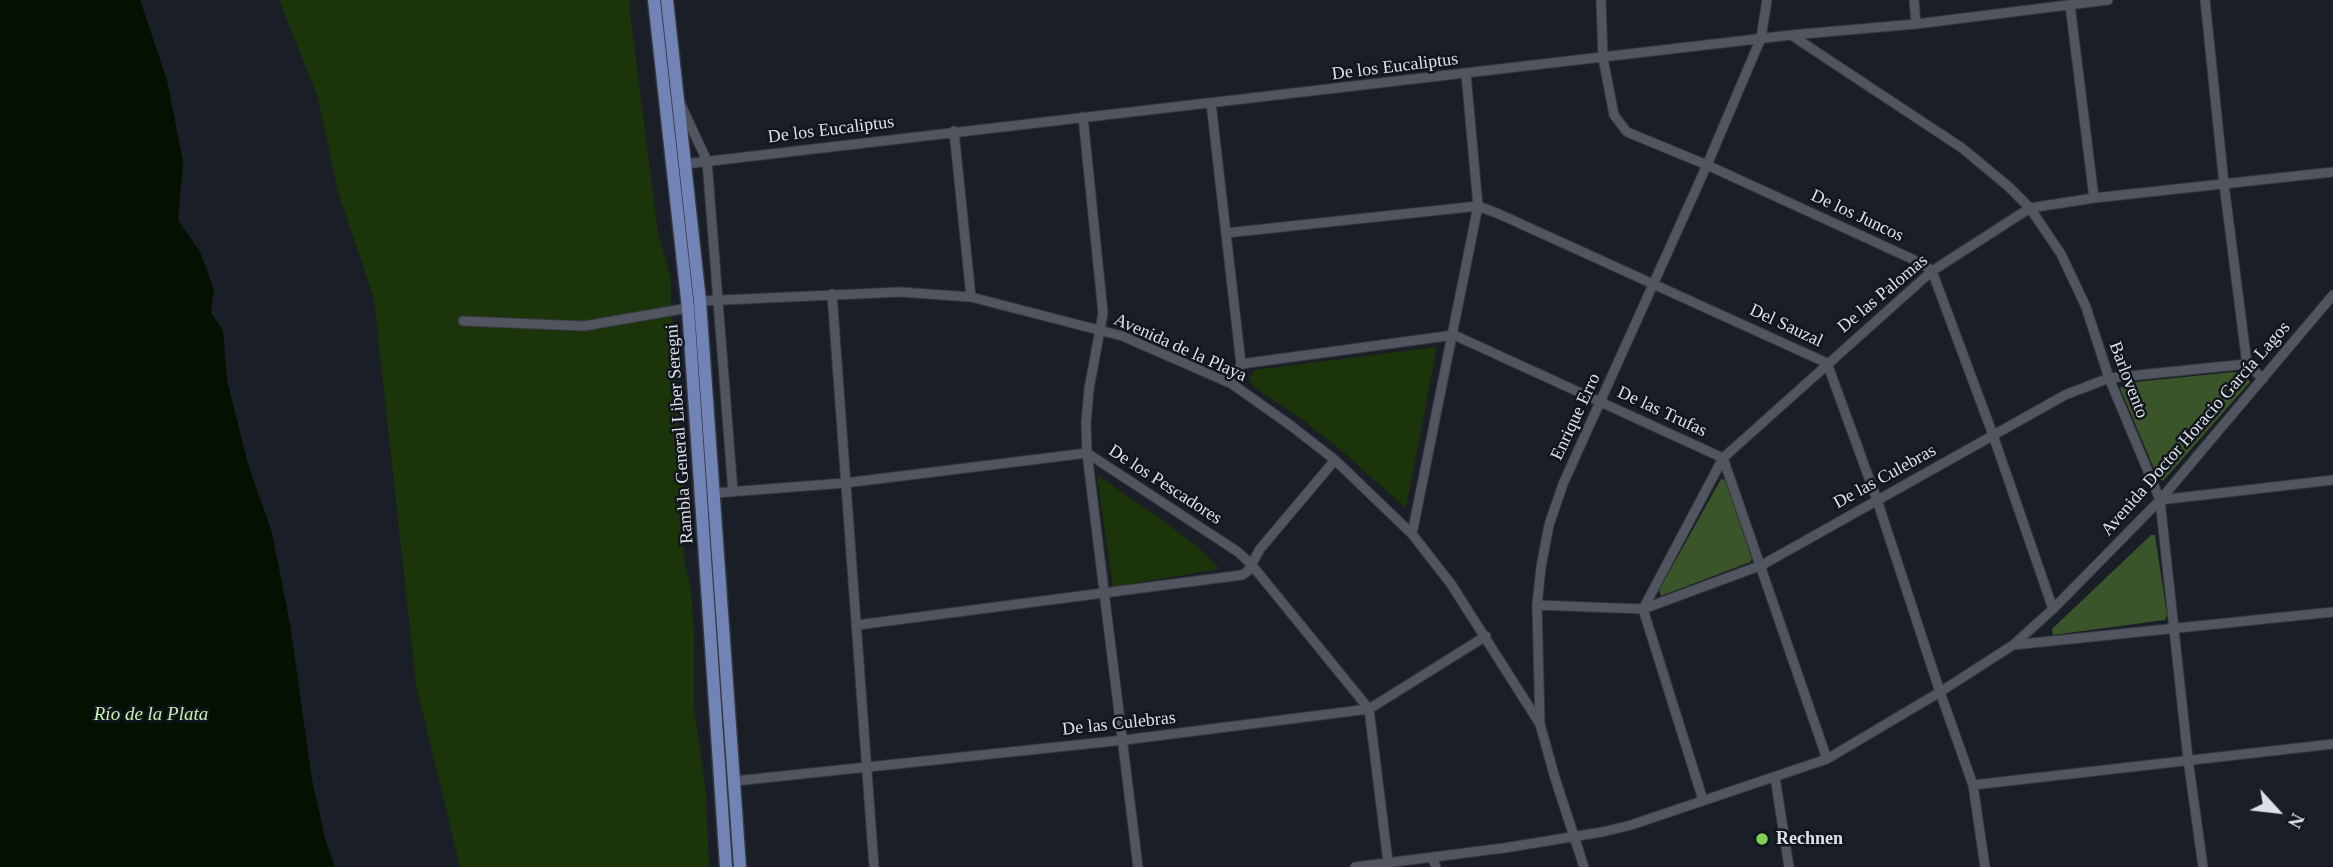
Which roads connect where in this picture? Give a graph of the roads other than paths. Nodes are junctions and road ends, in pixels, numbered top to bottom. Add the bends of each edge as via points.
1 (654, 0) edge
2 (667, 0) edge
3 (1601, 0) edge
4 (1767, 0) edge
5 (1914, 0) edge
6 (2108, 0) edge
7 (2205, 0) edge
8 (2070, 5) junction
9 (1916, 24) junction
10 (1791, 35) junction
11 (1761, 38) junction
12 (1603, 58) junction
13 (1466, 74) junction
14 (678, 97) junction
15 (1211, 103) junction
16 (1083, 117) junction
17 (954, 131) junction
18 (707, 161) junction
19 (685, 164) junction
20 (1707, 165) junction
21 (2333, 172) edge
22 (2224, 184) junction
23 (2094, 198) junction
24 (1478, 206) junction
25 (2030, 208) junction
26 (1226, 233) junction
27 (1932, 271) junction
28 (1654, 283) junction
29 (832, 293) junction
30 (2333, 295) edge
31 (971, 297) junction
32 (719, 299) junction
33 (700, 301) junction
34 (688, 308) junction
35 (463, 321) dead end
36 (1102, 330) junction
37 (1454, 335) junction
38 (1827, 363) junction
39 (1241, 364) junction
40 (2247, 365) junction
41 (2109, 378) junction
42 (2263, 379) junction
43 (1232, 384) junction
44 (1601, 401) junction
45 (1993, 435) junction
46 (1087, 453) junction
47 (1724, 458) junction
48 (1335, 460) junction
49 (2333, 480) edge
50 (845, 483) junction
51 (733, 492) junction
52 (715, 494) junction
53 (1877, 500) junction
54 (2160, 500) junction
55 (1412, 534) junction
56 (1251, 564) junction
57 (1762, 565) junction
58 (1104, 594) junction
59 (1537, 606) junction
60 (1643, 609) junction
61 (2053, 609) junction
62 (2333, 612) edge
63 (857, 625) junction
64 (2175, 629) junction
65 (1486, 636) junction
66 (2013, 645) junction
67 (1940, 692) junction
68 (1369, 709) junction
69 (1541, 724) junction
70 (1124, 740) junction
71 (2333, 744) edge
72 (1827, 759) junction
73 (2188, 759) junction
74 (867, 766) junction
75 (1775, 777) junction
76 (734, 781) junction
77 (1973, 785) junction
78 (1703, 800) junction
79 (1574, 838) junction
80 (1432, 857) junction
81 (1388, 862) junction
82 (726, 867) edge
83 (740, 867) edge
84 (874, 867) edge
85 (1138, 867) edge
86 (1354, 867) edge
87 (1436, 867) edge
88 (1584, 867) edge
89 (1789, 867) edge
90 (1985, 867) edge
91 (2203, 867) edge

1 - 34 main road, Rambla General Liber Seregni
2 - 14 main road, Rambla General Liber Seregni
3 - 12 street
4 - 11 street, Enrique Erro
5 - 9 street
6 - 8 street, De los Eucaliptus
7 - 22 street
8 - 9 street, De los Eucaliptus
8 - 23 street
9 - 10 street, De los Eucaliptus
10 - 11 street, De los Eucaliptus
10 - 25 street, Barlovento via 1962,148
11 - 12 street, De los Eucaliptus
11 - 20 street, Enrique Erro
12 - 13 street, De los Eucaliptus
12 - 20 street, De los Juncos via 1614,116 1620,125
13 - 15 street, De los Eucaliptus
13 - 24 street
14 - 18 street
14 - 19 main road, Rambla General Liber Seregni
15 - 16 street, De los Eucaliptus
15 - 26 street
16 - 17 street, De los Eucaliptus
16 - 36 street
17 - 18 street, De los Eucaliptus
17 - 31 street
18 - 19 street, De los Eucaliptus
18 - 32 street
19 - 33 main road, Rambla General Liber Seregni
20 - 27 street, De los Juncos
20 - 28 street, Enrique Erro
21 - 22 street, De las Palomas
22 - 23 street, De las Palomas
22 - 40 street
23 - 25 street, De las Palomas
24 - 26 street, Del Sauzal
24 - 28 street, Del Sauzal
24 - 37 street
25 - 27 street, De las Palomas
25 - 41 street, Barlovento via 2061,254 2086,307
26 - 39 street
27 - 38 street, De las Palomas
27 - 45 street
28 - 38 street, Del Sauzal
28 - 44 street, Enrique Erro
29 - 31 street, Avenida de la Playa
29 - 32 street, Avenida de la Playa
29 - 50 street
30 - 42 street, Avenida Doctor Horacio García Lagos
31 - 36 street, Avenida de la Playa
32 - 33 street, Avenida de la Playa
32 - 51 street
33 - 52 main road, Rambla General Liber Seregni
34 - 35 street via 583,326
34 - 82 main road, Rambla General Liber Seregni
36 - 43 street, Avenida de la Playa
36 - 46 street via 1089,390
37 - 39 street
37 - 44 street, De las Trufas
37 - 55 street
38 - 47 street, De las Palomas
38 - 53 street, Del Sauzal
39 - 43 street
40 - 41 street, De las Culebras
40 - 42 street
41 - 45 street, De las Culebras via 2065,395
41 - 54 street, Barlovento
42 - 54 street, Avenida Doctor Horacio García Lagos
43 - 48 street, Avenida de la Playa
44 - 47 street, De las Trufas
44 - 59 street, Enrique Erro via 1549,524
45 - 53 street, De las Culebras
45 - 61 street
46 - 50 street, De los Pescadores
46 - 56 street, De los Pescadores
46 - 58 street
47 - 57 street
47 - 60 street, De las Palomas
48 - 55 street, Avenida de la Playa
48 - 56 street
49 - 54 street
50 - 51 street, De los Pescadores
50 - 63 street
51 - 52 street, De los Pescadores
52 - 76 main road, Rambla General Liber Seregni
53 - 57 street, De las Culebras
53 - 67 street, Del Sauzal
54 - 61 street, Avenida Doctor Horacio García Lagos
54 - 64 street, Barlovento
55 - 65 street, Avenida de la Playa
56 - 58 street via 1242,576
56 - 68 street, De los Pescadores
57 - 60 street, De las Culebras
57 - 72 street
58 - 63 street
58 - 70 street
59 - 60 street, De las Culebras
59 - 69 street, Enrique Erro
60 - 78 street
61 - 66 street, Avenida Doctor Horacio García Lagos
62 - 64 street
63 - 74 street
64 - 66 street
64 - 73 street, Barlovento
65 - 68 street, De las Culebras
65 - 69 street, Avenida de la Playa
66 - 67 street, Avenida Doctor Horacio García Lagos
67 - 72 street, Avenida Doctor Horacio García Lagos
67 - 77 street, Del Sauzal
68 - 70 street, De las Culebras
68 - 81 street
69 - 79 street, Enrique Erro
70 - 74 street, De las Culebras
70 - 85 street
71 - 73 street
72 - 75 street, Avenida Doctor Horacio García Lagos
73 - 77 street
73 - 91 street, Barlovento
74 - 76 street, De las Culebras
74 - 84 street
75 - 78 street, Avenida Doctor Horacio García Lagos
75 - 89 street
76 - 83 main road, Rambla General Liber Seregni
77 - 90 street, Del Sauzal
78 - 79 street, Avenida Doctor Horacio García Lagos via 1631,825
79 - 80 street, Avenida Doctor Horacio García Lagos
79 - 88 street, Enrique Erro
80 - 81 street, Avenida Doctor Horacio García Lagos
80 - 87 street
81 - 86 street, Avenida Doctor Horacio García Lagos

